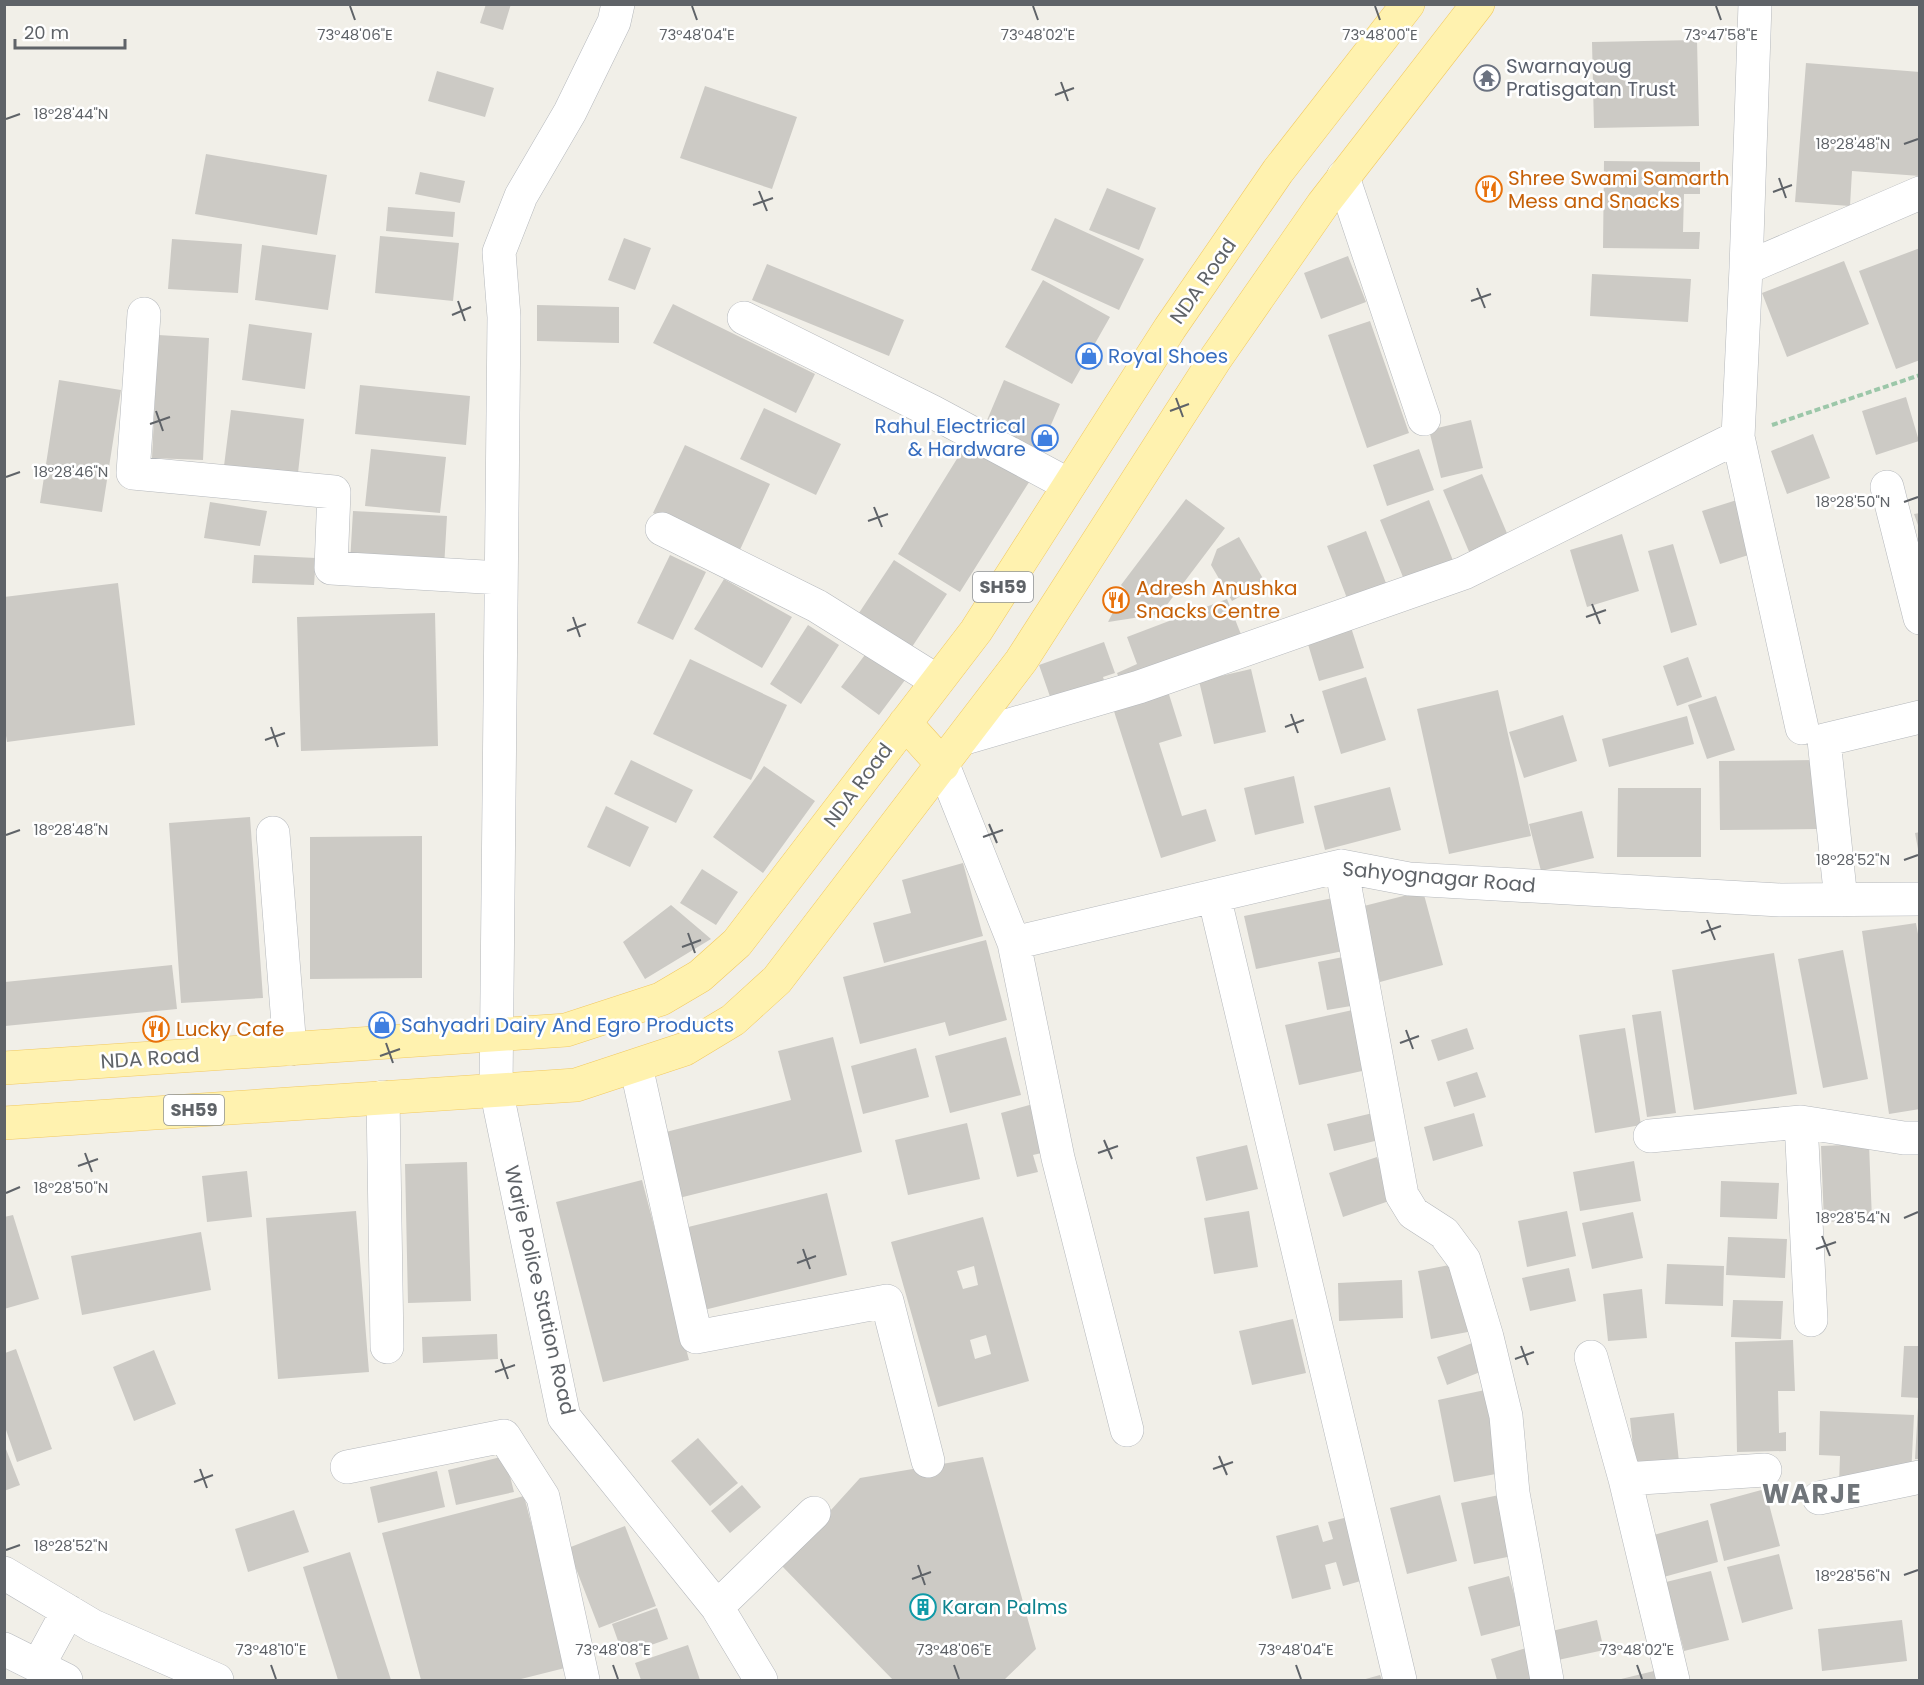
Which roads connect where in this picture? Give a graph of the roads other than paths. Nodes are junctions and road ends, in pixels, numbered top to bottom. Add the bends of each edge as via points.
1 (618, 4) edge
2 (1408, 4) edge
3 (1478, 4) edge
4 (1755, 4) edge
5 (1343, 177) junction
6 (1920, 193) edge
7 (1746, 268) junction
8 (144, 314) dead end
9 (744, 318) dead end
10 (1424, 419) dead end
11 (1738, 437) junction
12 (1069, 485) junction
13 (1887, 487) dead end
14 (662, 529) dead end
15 (501, 578) junction
16 (1920, 618) edge
17 (937, 681) junction
18 (1920, 717) edge
19 (905, 723) junction
20 (1802, 728) dead end
21 (962, 739) junction
22 (943, 765) junction
23 (273, 833) dead end
24 (1341, 866) junction
25 (1214, 896) junction
26 (1920, 899) edge
27 (1841, 900) junction
28 (1014, 943) junction
29 (495, 1035) junction
30 (290, 1049) junction
31 (636, 1066) junction
32 (4, 1068) edge
33 (496, 1089) junction
34 (383, 1097) junction
35 (1801, 1122) junction
36 (4, 1123) edge
37 (1650, 1136) dead end
38 (1920, 1138) edge
39 (1811, 1320) dead end
40 (387, 1347) dead end
41 (1591, 1357) dead end
42 (1127, 1430) dead end
43 (928, 1461) dead end
44 (347, 1467) dead end
45 (1765, 1470) dead end
46 (1920, 1477) edge
47 (1624, 1479) junction
48 (1819, 1498) dead end
49 (814, 1513) dead end
50 (4, 1573) edge
51 (717, 1607) junction
52 (68, 1611) junction
53 (4, 1648) edge
54 (38, 1666) junction
55 (66, 1680) edge
56 (217, 1680) edge
57 (583, 1680) edge
58 (761, 1680) edge
59 (1400, 1680) edge
60 (1547, 1680) edge
61 (1673, 1680) edge

1 - 15 street, Warje Police Station Road via 614,22 570,112 521,196 500,252 504,317
2 - 12 main road, NDA Road / SH59 via 1278,171
3 - 5 main road, SH59
4 - 7 street
5 - 10 street
5 - 21 main road, SH59 via 1216,358 1021,661
6 - 7 street
7 - 11 street
8 - 15 street via 133,473 334,492 331,568
9 - 12 street
11 - 20 street
11 - 21 street via 1464,573 1139,687
12 - 17 main road, NDA Road / SH59 via 976,631
13 - 16 street
14 - 17 street via 817,606
15 - 29 street, Warje Police Station Road
17 - 19 main road, NDA Road / SH59
18 - 27 street via 1824,740
19 - 22 main road
19 - 29 main road, NDA Road / SH59 via 737,943 700,976 661,999 566,1030
21 - 22 main road, SH59
22 - 28 street
22 - 31 main road, SH59 via 777,980 733,1020 685,1049
23 - 30 street
24 - 25 street, Sahyognagar Road
24 - 27 street, Sahyognagar Road via 1408,879
24 - 60 street via 1402,1195 1413,1213 1444,1233 1464,1260 1487,1337 1506,1416 1513,1493
25 - 28 street, Sahyognagar Road
25 - 59 street
26 - 27 street, Sahyognagar Road
28 - 42 street via 1058,1158
29 - 30 main road, NDA Road / SH59
29 - 33 street, Warje Police Station Road
30 - 32 main road, NDA Road / SH59
31 - 33 main road, SH59 via 576,1084
31 - 43 street via 696,1337 887,1300
33 - 34 main road, SH59
33 - 51 street, Warje Police Station Road via 564,1417
34 - 36 main road, SH59
34 - 40 street
35 - 37 street
35 - 38 street
35 - 39 street
41 - 47 street
44 - 57 street via 504,1436 543,1497
45 - 47 street
46 - 48 street
47 - 61 street
49 - 51 street
50 - 52 street
51 - 58 street, Warje Police Station Road
52 - 54 street
52 - 56 street via 93,1626
53 - 54 street
54 - 55 street

